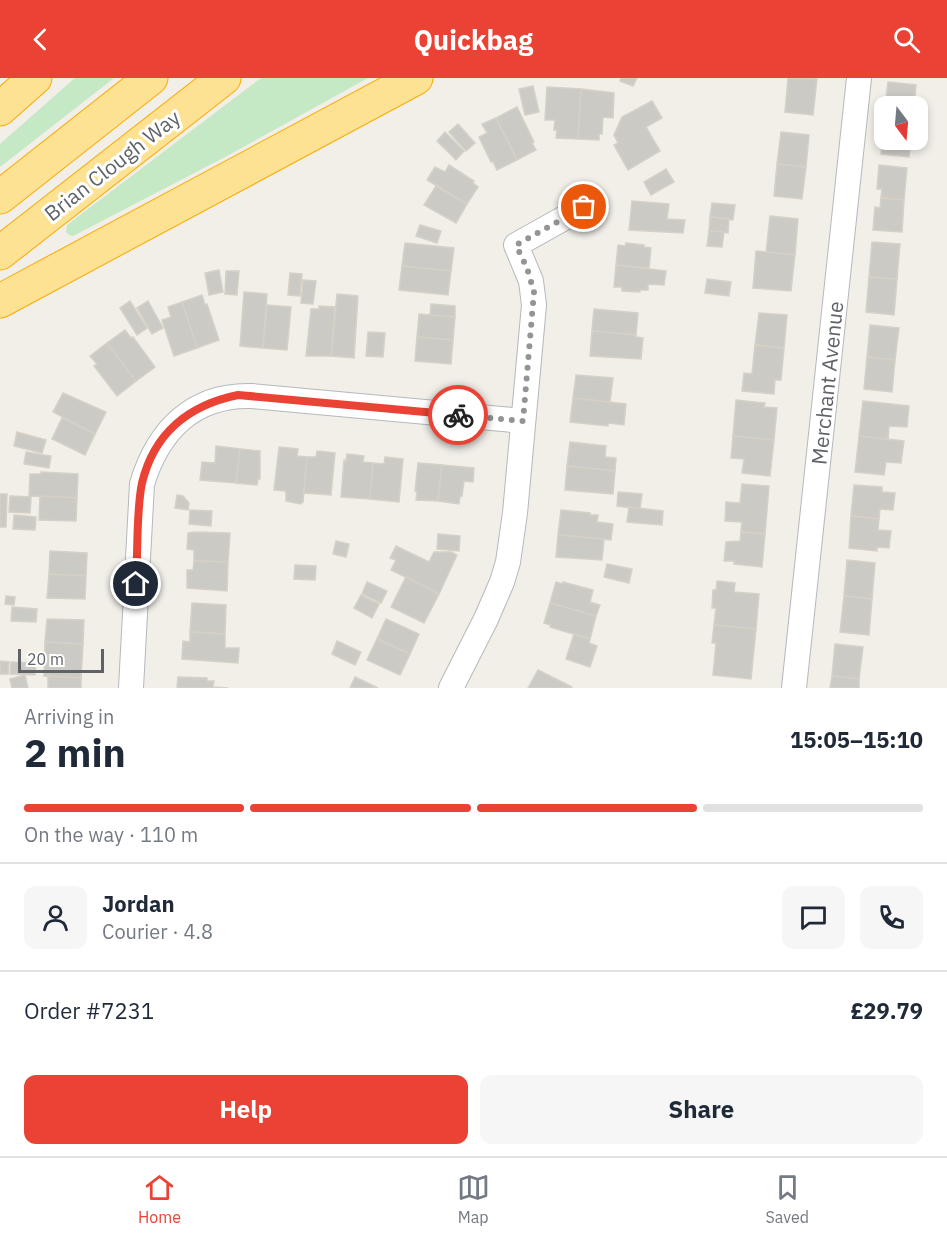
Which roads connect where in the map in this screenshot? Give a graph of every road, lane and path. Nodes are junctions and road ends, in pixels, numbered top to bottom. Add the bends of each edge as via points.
1 (35, 78) edge
2 (151, 78) edge
3 (224, 78) edge
4 (416, 78) edge
5 (859, 78) edge
6 (0, 109) edge
7 (0, 197) edge
8 (584, 207) dead end
9 (0, 253) edge
10 (0, 301) edge
11 (523, 421) junction
12 (131, 688) edge
13 (451, 688) edge
14 (794, 688) edge

1 - 6 highway
2 - 7 highway, Brian Clough Way
3 - 9 highway, Brian Clough Way
4 - 10 highway
5 - 14 street, Merchant Avenue
8 - 11 street via 516,245 534,292
11 - 12 street via 245,396 217,400 194,410 160,441 142,484
11 - 13 street via 508,562 486,619

